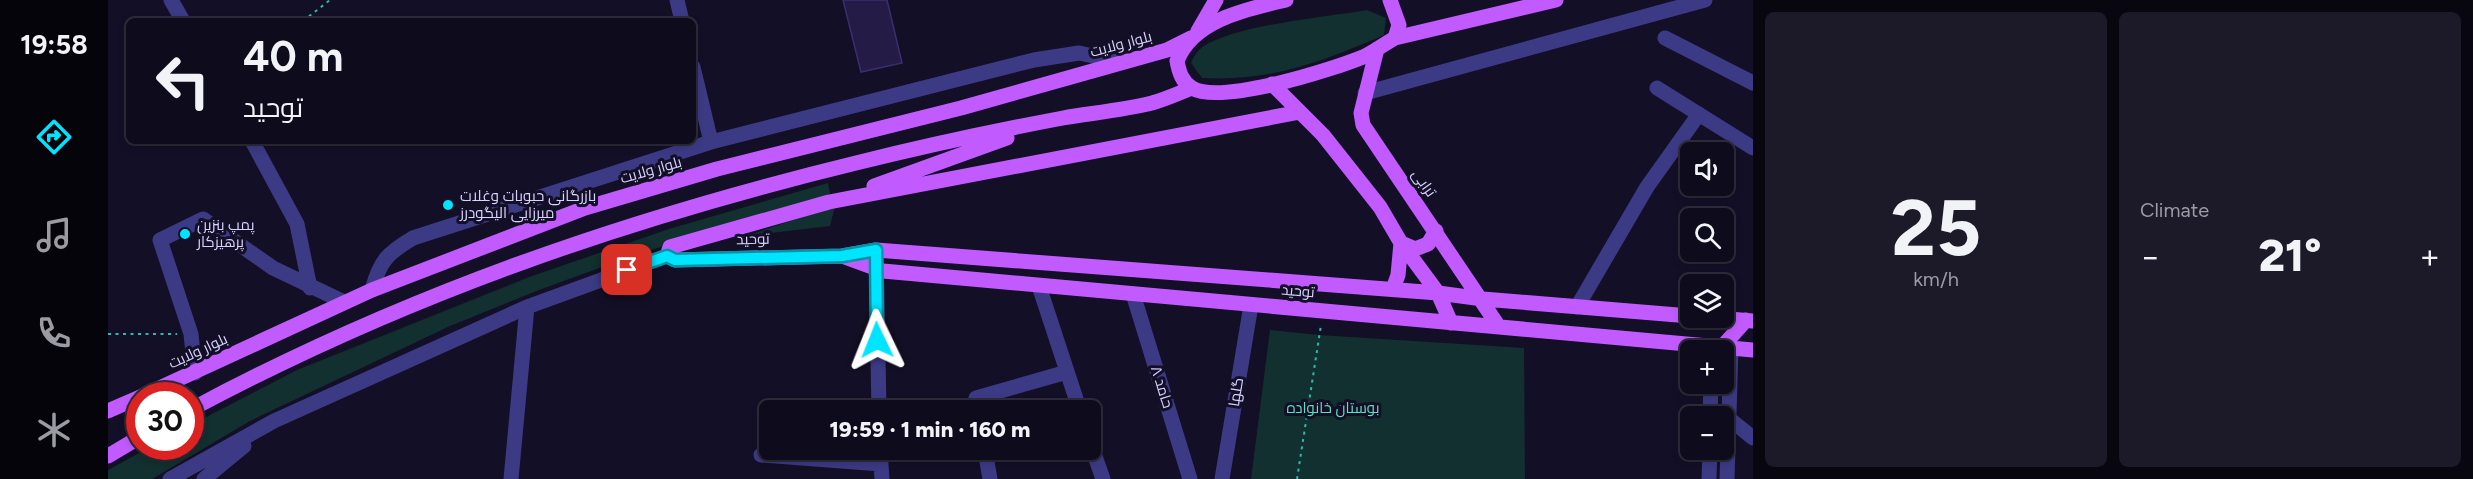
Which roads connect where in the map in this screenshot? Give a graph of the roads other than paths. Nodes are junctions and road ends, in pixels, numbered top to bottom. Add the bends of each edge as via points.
1 (171, 0) edge
2 (677, 0) edge
3 (1216, 0) edge
4 (1286, 0) edge
5 (1390, 0) edge
6 (1556, 0) edge
7 (1705, 0) edge
8 (181, 18) edge
9 (681, 18) edge
10 (1193, 37) junction
11 (1395, 38) junction
12 (1665, 38) dead end
13 (1377, 49) junction
14 (1122, 62) junction
15 (696, 80) edge
16 (1753, 83) edge
17 (1272, 84) junction
18 (1192, 88) junction
19 (1658, 88) dead end
20 (1365, 93) junction
21 (1300, 112) junction
22 (1699, 114) junction
23 (1062, 118) junction
24 (711, 142) junction
25 (254, 144) edge
26 (1753, 148) edge
27 (829, 202) junction
28 (1436, 231) junction
29 (1401, 243) junction
30 (876, 250) junction
31 (667, 256) junction
32 (842, 256) junction
33 (875, 269) junction
34 (1039, 286) junction
35 (310, 288) junction
36 (372, 290) junction
37 (1393, 290) junction
38 (1438, 293) junction
39 (1133, 294) junction
40 (1483, 299) junction
41 (344, 302) junction
42 (1251, 305) junction
43 (527, 307) junction
44 (1577, 307) junction
45 (1680, 315) edge
46 (1751, 317) edge
47 (1734, 318) edge
48 (1451, 323) junction
49 (1500, 327) junction
50 (1727, 340) edge
51 (1680, 344) edge
52 (1734, 349) edge
53 (1753, 350) edge
54 (1067, 372) junction
55 (195, 373) junction
56 (175, 382) edge
57 (879, 400) edge
58 (976, 400) edge
59 (1076, 400) edge
60 (126, 403) edge
61 (204, 403) edge
62 (108, 411) edge
63 (274, 421) junction
64 (1734, 423) edge
65 (1753, 438) edge
66 (126, 445) edge
67 (108, 456) edge
68 (828, 460) edge
69 (987, 460) edge
70 (1096, 460) edge
71 (1710, 460) edge
72 (1727, 460) edge
73 (881, 464) edge
74 (170, 479) edge
75 (204, 479) edge
76 (511, 479) edge
77 (990, 479) edge
78 (1103, 479) edge
79 (1190, 479) edge
80 (1222, 479) edge
81 (1709, 479) edge
82 (1727, 479) edge

1 - 8 street
2 - 9 street
3 - 10 main road
4 - 10 main road, بلوار ولایت via 1233,15
5 - 11 main road via 1399,25
6 - 11 main road
7 - 20 street
10 - 14 main road, بلوار ولایت via 1167,50
10 - 18 main road via 1177,61 1185,82
11 - 13 main road
12 - 16 street
13 - 17 main road via 1323,71
13 - 20 main road, ترابی
14 - 24 street via 1079,53 1034,60
14 - 36 main road, بلوار ولایت via 961,108 717,169 585,208
15 - 24 street
17 - 18 main road via 1218,95
17 - 21 main road
18 - 23 main road via 1153,102
19 - 22 street
20 - 28 main road, ترابی via 1363,125
21 - 27 main road
21 - 29 main road via 1380,207
22 - 26 street
22 - 44 street via 1647,187
23 - 27 main road
23 - 61 main road via 857,162 580,240 462,283 364,325
24 - 36 street via 413,238 391,252 378,268
25 - 35 street via 297,224
27 - 31 main road via 670,248
28 - 29 main road via 1428,244 1415,249
28 - 40 main road, ترابی
29 - 37 main road
29 - 38 main road
30 - 32 main road, توحید
30 - 33 street
30 - 37 main road, توحید
31 - 32 main road, توحید via 675,260
31 - 43 street
32 - 33 main road, توحید
33 - 34 main road, توحید
33 - 57 street
34 - 39 main road, توحید
34 - 54 street
35 - 41 street
35 - 55 street via 273,268 203,219 160,240 191,334
36 - 41 main road, بلوار ولایت
37 - 38 main road, توحید
38 - 40 main road, توحید
38 - 48 main road
39 - 42 main road, توحید
39 - 79 street, حامد ۸
40 - 44 main road, توحید
40 - 49 main road, ترابی
41 - 55 main road, بلوار ولایت
42 - 48 main road, توحید
42 - 80 street, گلها
43 - 63 street
43 - 76 street
44 - 45 main road, توحید
46 - 47 main road
46 - 50 main road
48 - 49 main road, توحید
49 - 51 main road, توحید
52 - 53 main road, توحید
54 - 58 street
54 - 59 street
55 - 56 main road, بلوار ولایت
60 - 62 main road, بلوار ولایت
63 - 74 street
63 - 75 street
64 - 65 street
66 - 67 main road
68 - 73 street
69 - 77 street
70 - 78 street
71 - 81 street
72 - 82 street

